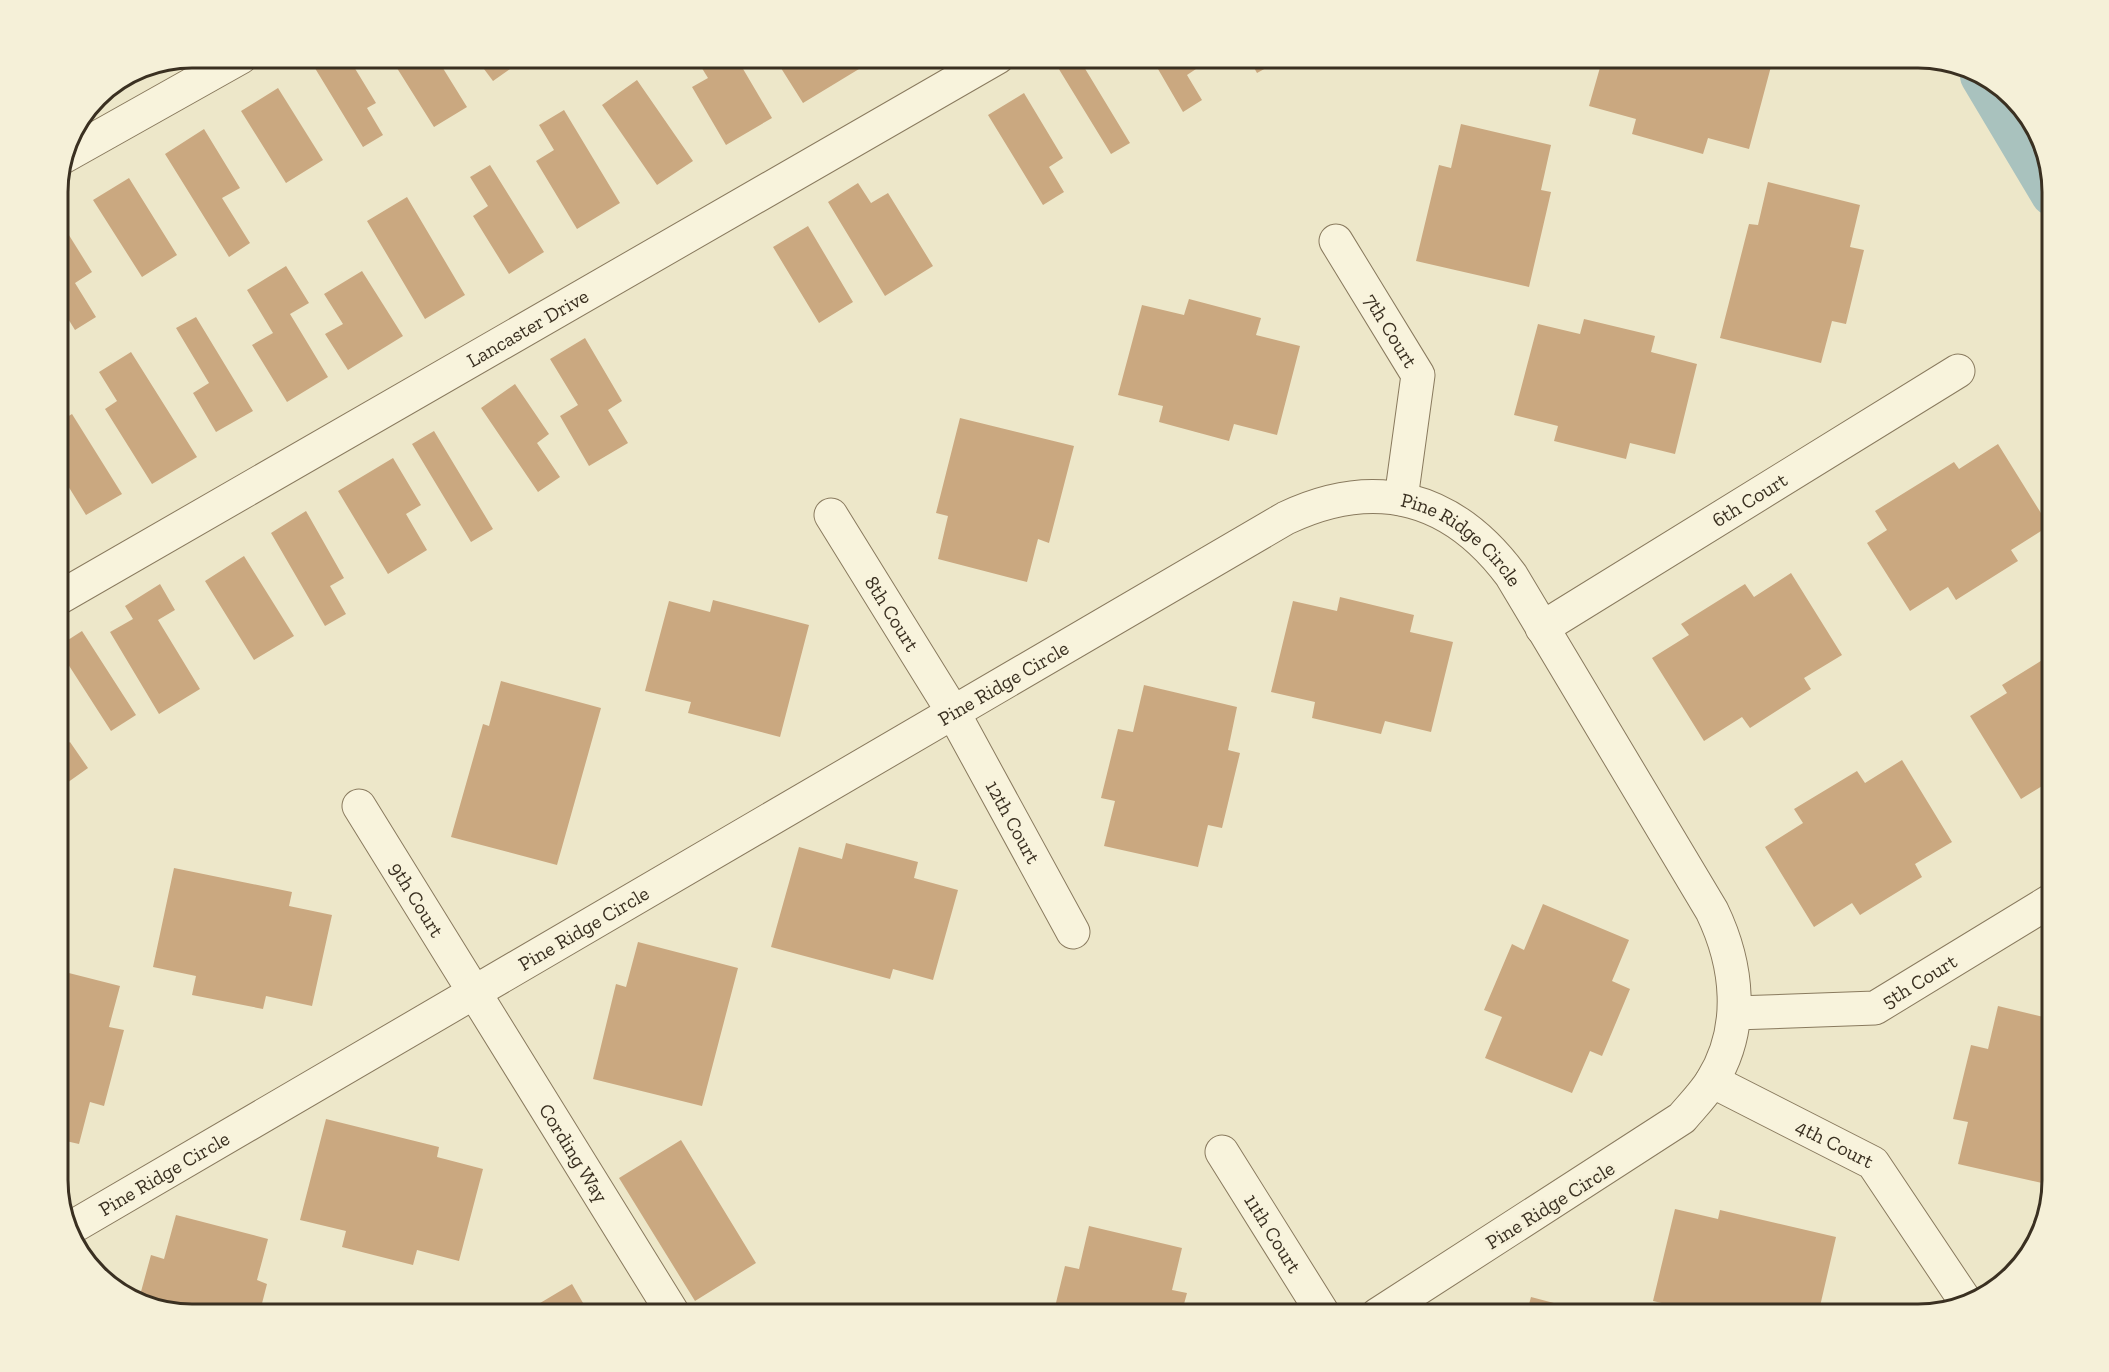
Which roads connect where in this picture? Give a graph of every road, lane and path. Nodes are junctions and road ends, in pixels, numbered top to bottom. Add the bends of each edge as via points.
1 (222, 68) edge
2 (979, 68) edge
3 (75, 151) edge
4 (1336, 241) dead end
5 (1958, 370) dead end
6 (1401, 499) junction
7 (831, 515) dead end
8 (68, 593) edge
9 (1542, 628) junction
10 (953, 712) junction
11 (359, 806) dead end
12 (2042, 906) edge
13 (1073, 932) dead end
14 (474, 992) junction
15 (1735, 1013) junction
16 (1712, 1081) junction
17 (1222, 1152) dead end
18 (76, 1225) edge
19 (1962, 1296) edge
20 (667, 1304) edge
21 (1317, 1304) edge
22 (1394, 1304) edge

1 - 3 street
2 - 8 street, Lancaster Drive
4 - 6 street, 7th Court via 1418,375
5 - 9 street, 6th Court
6 - 9 street, Pine Ridge Circle via 1447,515 1479,538 1511,575
6 - 10 street, Pine Ridge Circle via 1342,497 1286,518
7 - 10 street, 8th Court
9 - 15 street, Pine Ridge Circle via 1712,911 1732,965
10 - 13 street, 12th Court
10 - 14 street, Pine Ridge Circle
11 - 14 street, 9th Court
12 - 15 street, 5th Court via 1875,1008
14 - 18 street, Pine Ridge Circle
14 - 20 street, Cording Way
15 - 16 street via 1726,1052
16 - 19 street, 4th Court via 1873,1163
16 - 22 street, Pine Ridge Circle via 1682,1118 1659,1135
17 - 21 street, 11th Court

